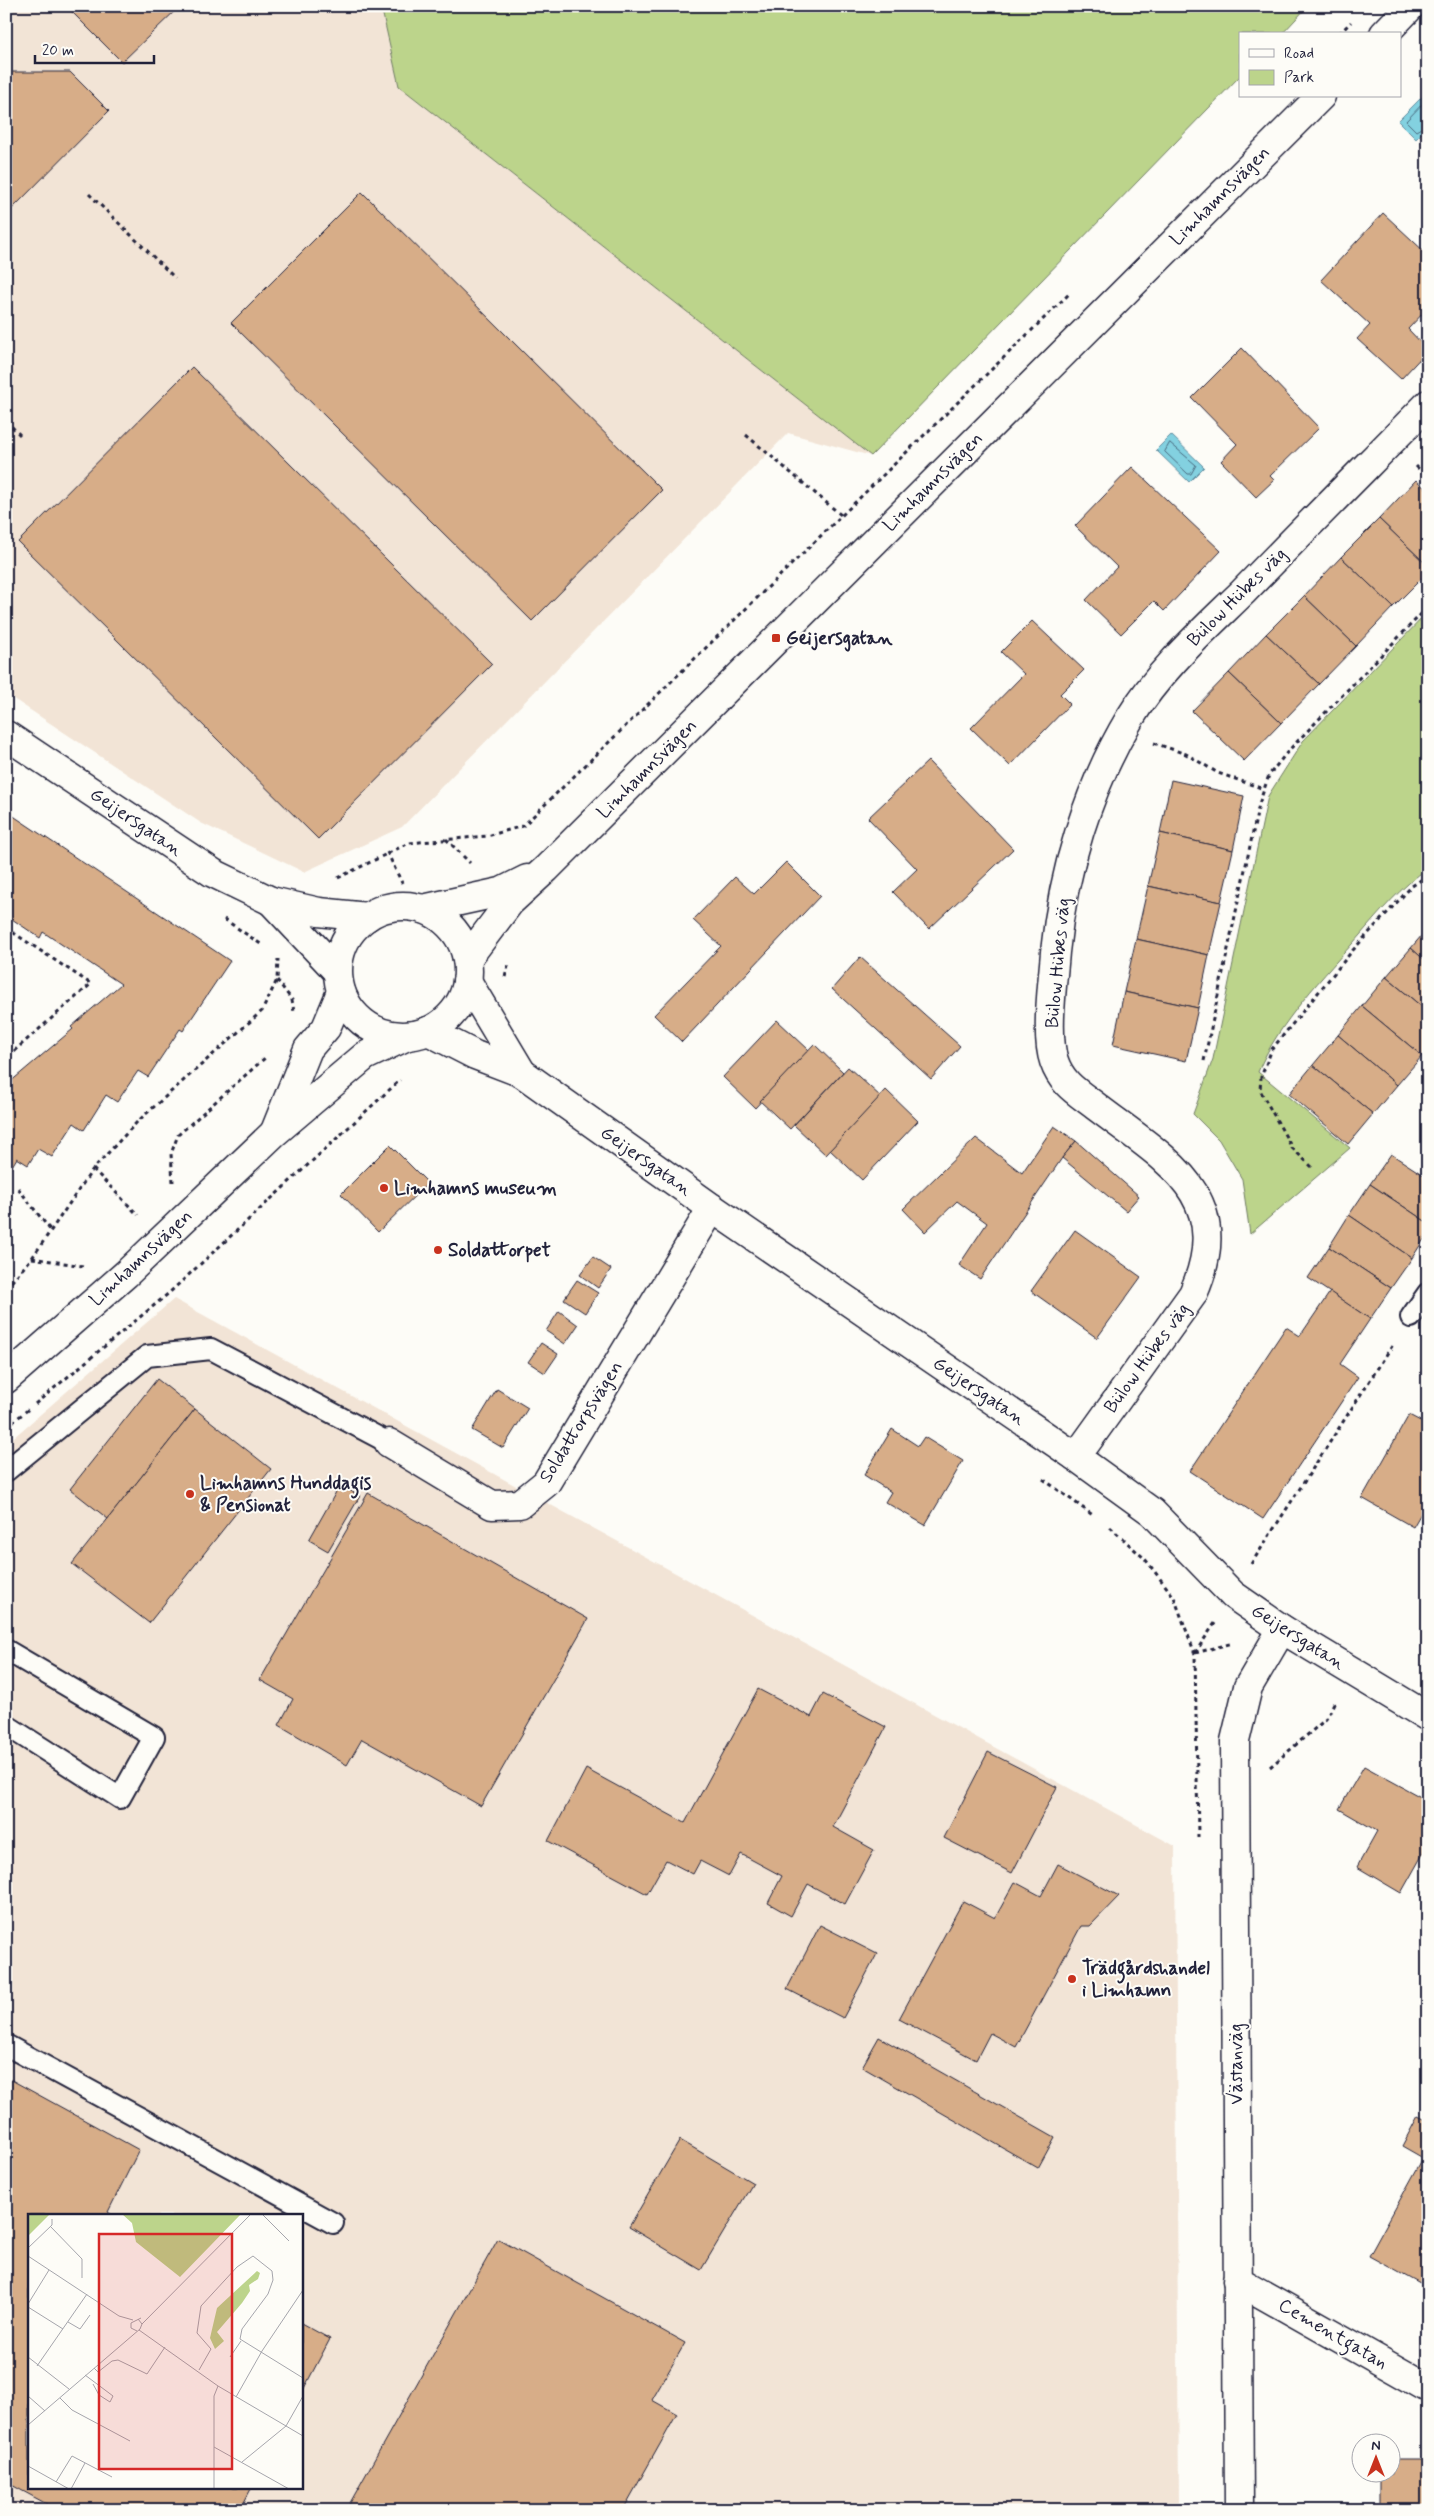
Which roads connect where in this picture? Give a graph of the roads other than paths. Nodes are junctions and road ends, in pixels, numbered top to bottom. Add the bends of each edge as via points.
1 (1411, 6) edge
2 (1386, 32) edge
3 (1319, 98) edge
4 (1428, 404) edge
5 (6, 735) edge
6 (546, 869) junction
7 (271, 901) junction
8 (423, 910) junction
9 (367, 917) junction
10 (467, 970) junction
11 (339, 981) junction
12 (418, 1034) junction
13 (522, 1073) junction
14 (273, 1134) junction
15 (712, 1208) junction
16 (1428, 1293) edge
17 (1411, 1317) road end
18 (6, 1379) edge
19 (389, 1443) joint
20 (1076, 1457) junction
21 (6, 1471) edge
22 (1282, 1629) junction
23 (6, 1650) edge
24 (1428, 1717) edge
25 (6, 1725) edge
26 (6, 2045) edge
27 (333, 2224) dead end
28 (1237, 2280) junction
29 (1428, 2388) edge
30 (1239, 2510) edge

1 - 2 street
3 - 6 street, Limhamnsvägen
4 - 20 street, Bülow Hübes väg via 1169,666 1130,717 1102,772 1066,880 1051,995 1052,1058 1062,1080 1170,1163 1191,1186 1202,1209 1208,1236 1204,1270 1193,1294
5 - 7 street, Geijersgatan via 213,873
6 - 8 street, Limhamnsvägen via 501,892
6 - 10 street, Limhamnsvägen via 510,902
7 - 9 street, Geijersgatan via 319,912
7 - 11 street, Geijersgatan
8 - 9 street via 405,906 385,909
8 - 10 street via 452,928 461,942
9 - 11 street via 351,931 341,950
10 - 12 street via 460,1002 447,1019
10 - 13 street, Geijersgatan
11 - 12 street via 350,1011 366,1025 386,1034
11 - 14 street, Limhamnsvägen via 326,1028 308,1049
12 - 13 street, Geijersgatan
12 - 14 street, Limhamnsvägen via 365,1056
13 - 15 street, Geijersgatan
14 - 18 street, Limhamnsvägen via 126,1274
15 - 19 street, Soldattorpsvägen via 546,1483 520,1504 492,1505
15 - 20 street, Geijersgatan
16 - 17 lane
19 - 21 lane via 211,1349 147,1356
20 - 22 street, Geijersgatan via 1152,1512 1232,1595
22 - 24 street, Geijersgatan
22 - 28 street, Västanväg via 1248,1686 1235,1740
23 - 25 lane via 154,1737 120,1798
26 - 27 lane
28 - 29 street, Cementgatan
28 - 30 street, Västanväg

